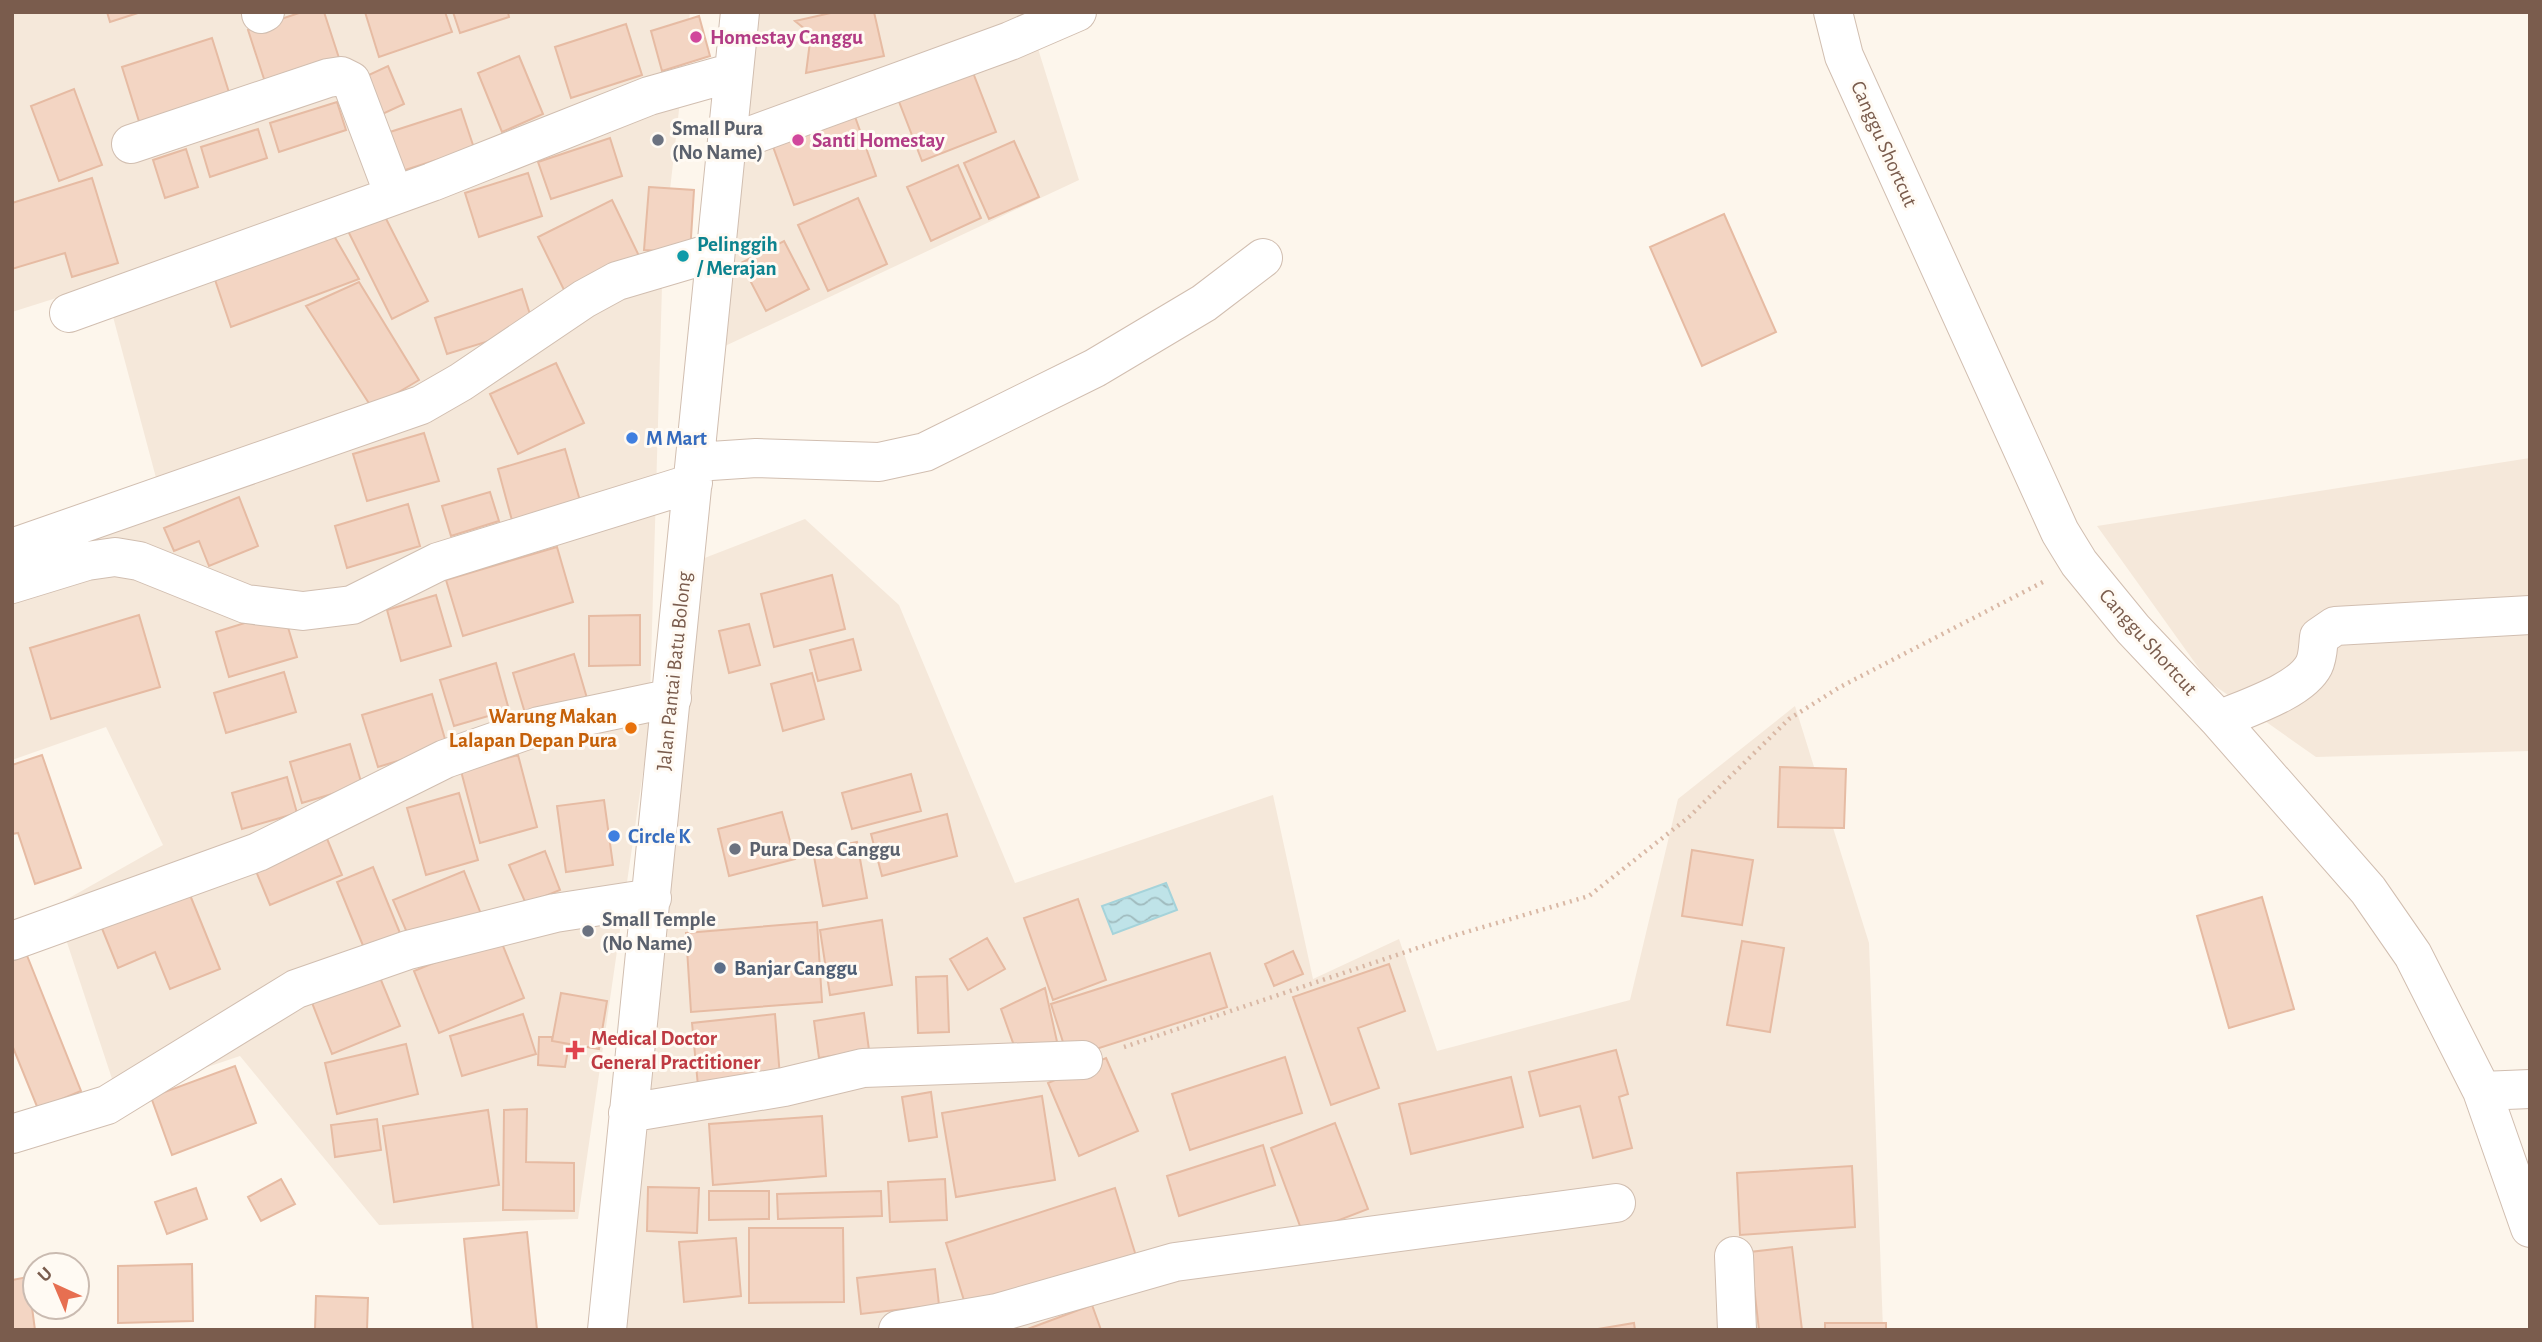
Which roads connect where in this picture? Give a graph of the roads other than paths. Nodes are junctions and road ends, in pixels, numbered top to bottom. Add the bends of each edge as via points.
1 (740, 12) edge
2 (1077, 12) edge
3 (1833, 12) edge
4 (734, 72) junction
5 (131, 144) dead end
6 (728, 144) junction
7 (394, 195) junction
8 (715, 252) junction
9 (1263, 258) dead end
10 (69, 313) dead end
11 (694, 472) junction
12 (12, 548) edge
13 (12, 584) edge
14 (2530, 615) edge
15 (673, 698) junction
16 (2219, 720) junction
17 (652, 898) junction
18 (12, 941) edge
19 (1083, 1060) road end
20 (2530, 1089) edge
21 (2482, 1091) junction
22 (628, 1113) junction
23 (12, 1134) edge
24 (1616, 1203) dead end
25 (2530, 1228) edge
26 (1734, 1256) dead end
27 (607, 1330) edge
28 (898, 1330) edge
29 (1737, 1330) edge

1 - 4 street, Jalan Pantai Batu Bolong
2 - 6 street
3 - 16 street, Canggu Shortcut via 1844,56 2060,533 2133,629
4 - 6 street, Jalan Pantai Batu Bolong
4 - 7 street via 649,96
5 - 7 street via 341,76 351,81
6 - 8 street, Jalan Pantai Batu Bolong
7 - 10 street
8 - 11 street, Jalan Pantai Batu Bolong
8 - 12 street via 617,281 421,405
9 - 11 street via 1204,303 1095,368 925,452 879,462 757,458
11 - 13 street via 438,562 352,606 303,611 246,604 139,561 114,557
11 - 15 street, Jalan Pantai Batu Bolong
14 - 16 street via 2335,626 2319,637 2316,662 2306,677
15 - 17 street, Jalan Pantai Batu Bolong
15 - 18 street via 540,726 445,759 258,852
16 - 21 street, Canggu Shortcut via 2368,890 2413,955
17 - 22 street, Jalan Pantai Batu Bolong
17 - 23 street via 555,912 408,950 296,989 107,1105
19 - 22 street via 863,1068 784,1087
20 - 21 street
21 - 25 street, Canggu Shortcut
22 - 27 street, Jalan Pantai Batu Bolong
24 - 28 street via 1175,1262 997,1313
26 - 29 street

